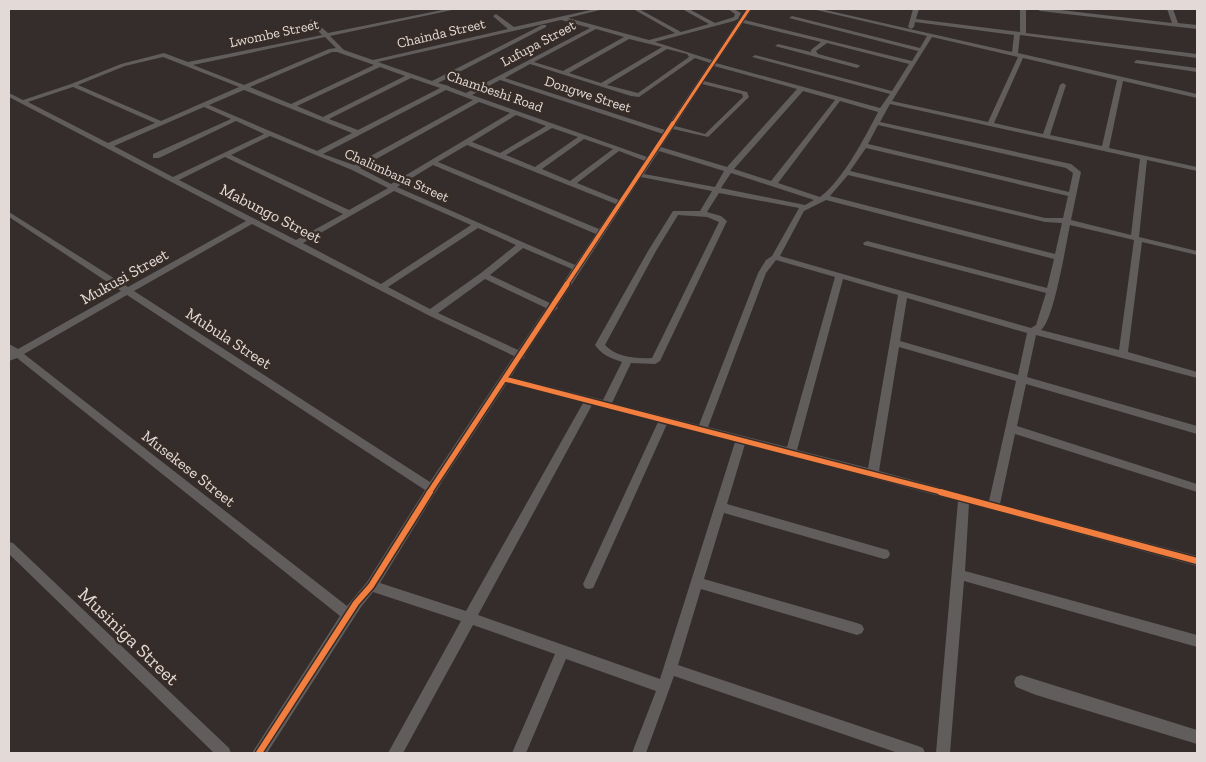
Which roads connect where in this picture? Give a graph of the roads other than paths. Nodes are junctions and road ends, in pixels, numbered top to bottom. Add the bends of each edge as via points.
1 (454, 9) edge
2 (601, 9) edge
3 (636, 9) edge
4 (684, 9) edge
5 (731, 9) edge
6 (749, 9) edge
7 (816, 9) edge
8 (916, 9) edge
9 (1023, 9) edge
10 (1040, 9) edge
11 (1170, 9) edge
12 (824, 10) edge
13 (496, 16) dead end
14 (792, 18) dead end
15 (559, 19) junction
16 (739, 19) junction
17 (912, 20) junction
18 (312, 21) dead end
19 (715, 25) junction
20 (1176, 25) junction
21 (1197, 27) edge
22 (594, 28) junction
23 (512, 29) junction
24 (910, 30) junction
25 (681, 34) junction
26 (1020, 34) junction
27 (325, 35) junction
28 (931, 35) junction
29 (628, 37) junction
30 (826, 41) junction
31 (647, 42) junction
32 (778, 46) dead end
33 (664, 48) junction
34 (1133, 48) junction
35 (341, 50) junction
36 (922, 50) junction
37 (692, 55) junction
38 (1018, 55) junction
39 (755, 56) dead end
40 (817, 56) junction
41 (1197, 56) edge
42 (529, 62) junction
43 (914, 62) junction
44 (378, 63) junction
45 (713, 63) junction
46 (187, 64) junction
47 (857, 66) dead end
48 (1197, 70) edge
49 (810, 71) junction
50 (564, 73) junction
51 (1140, 73) junction
52 (412, 75) junction
53 (500, 78) junction
54 (1121, 78) junction
55 (700, 82) junction
56 (433, 83) junction
57 (73, 85) junction
58 (602, 85) junction
59 (1063, 85) dead end
60 (246, 87) junction
61 (447, 87) junction
62 (802, 88) junction
63 (894, 93) junction
64 (9, 95) edge
65 (467, 95) junction
66 (1197, 96) edge
67 (480, 99) junction
68 (840, 99) junction
69 (23, 102) junction
70 (888, 102) junction
71 (204, 104) junction
72 (292, 106) junction
73 (882, 110) junction
74 (517, 112) junction
75 (236, 119) junction
76 (324, 119) junction
77 (161, 123) junction
78 (876, 123) junction
79 (990, 124) junction
80 (552, 125) junction
81 (670, 130) junction
82 (358, 133) junction
83 (270, 134) junction
84 (584, 136) junction
85 (1046, 136) junction
86 (467, 142) junction
87 (864, 145) junction
88 (108, 146) junction
89 (619, 148) junction
90 (658, 148) junction
91 (1105, 149) junction
92 (317, 154) junction
93 (226, 155) junction
94 (501, 155) junction
95 (156, 156) dead end
96 (1144, 156) junction
97 (650, 160) junction
98 (432, 162) junction
99 (355, 168) junction
100 (537, 169) junction
101 (1197, 169) edge
102 (729, 170) junction
103 (846, 172) junction
104 (640, 175) junction
105 (174, 179) junction
106 (572, 183) junction
107 (774, 184) junction
108 (392, 187) junction
109 (716, 190) junction
110 (1072, 195) junction
111 (823, 198) junction
112 (620, 203) junction
113 (806, 207) junction
114 (9, 214) edge
115 (350, 214) junction
116 (702, 214) junction
117 (253, 220) junction
118 (1065, 221) junction
119 (477, 225) junction
120 (601, 233) junction
121 (1137, 238) junction
122 (297, 243) junction
123 (867, 243) dead end
124 (522, 244) junction
125 (1197, 252) edge
126 (775, 257) junction
127 (1058, 257) junction
128 (578, 269) junction
129 (484, 275) junction
130 (840, 276) junction
131 (382, 287) junction
132 (129, 290) junction
133 (1051, 292) junction
134 (903, 294) junction
135 (553, 308) junction
136 (432, 313) junction
137 (1032, 331) junction
138 (896, 343) junction
139 (12, 353) edge
140 (1123, 354) junction
141 (521, 356) junction
142 (628, 359) junction
143 (1197, 375) edge
144 (505, 379) junction
145 (1023, 380) junction
146 (589, 401) junction
147 (606, 405) junction
148 (664, 420) junction
149 (1010, 428) junction
150 (702, 430) junction
151 (1197, 430) edge
152 (741, 440) junction
153 (792, 452) junction
154 (873, 474) junction
155 (1197, 488) edge
156 (432, 489) junction
157 (964, 498) junction
158 (994, 506) junction
159 (720, 507) junction
160 (9, 547) edge
161 (884, 554) dead end
162 (1197, 561) edge
163 (960, 575) junction
164 (697, 582) junction
165 (589, 584) dead end
166 (371, 586) junction
167 (349, 615) junction
168 (470, 618) junction
169 (857, 629) dead end
170 (1197, 641) edge
171 (563, 651) junction
172 (669, 668) junction
173 (1021, 682) dead end
174 (664, 687) junction
175 (1197, 737) edge
176 (224, 753) edge
177 (259, 753) edge
178 (395, 753) edge
179 (519, 753) edge
180 (639, 753) edge
181 (918, 753) edge
182 (944, 753) edge

1 - 27 street, Lwombe Street
2 - 15 street, Chainda Street
3 - 25 street
4 - 19 street
5 - 16 street via 738,13
6 - 16 street
7 - 12 street
8 - 17 street
9 - 26 street
10 - 20 street
11 - 20 street
12 - 24 street
13 - 23 street
14 - 36 street
15 - 22 street
15 - 23 street, Chainda Street
15 - 56 street
16 - 19 street
16 - 30 street
16 - 45 street
17 - 24 street
17 - 26 street
18 - 27 street
19 - 25 street
20 - 21 street
22 - 29 street
22 - 42 street, Lufupa Street
23 - 44 street, Chainda Street
24 - 28 street
25 - 31 street
26 - 34 street
26 - 38 street
27 - 35 street
27 - 46 street, Lwombe Street
28 - 36 street
28 - 38 street
29 - 31 street
29 - 50 street
30 - 40 street via 813,51
30 - 43 street
31 - 33 street
32 - 40 street
33 - 37 street
33 - 58 street
34 - 41 street
34 - 51 street
35 - 44 street, Chambeshi Road
35 - 60 street, Chambeshi Road via 332,50
36 - 43 street
37 - 45 street
37 - 58 street via 692,59 639,95
38 - 54 street
38 - 79 street
39 - 49 street
40 - 47 street
40 - 49 street via 809,67
42 - 50 street
42 - 53 street, Lufupa Street
43 - 63 street
44 - 52 street, Chambeshi Road
44 - 72 street, Chainda Street
45 - 55 street
45 - 62 street
46 - 57 street via 166,56 151,57 112,68
46 - 60 street
48 - 51 street
49 - 63 street
50 - 58 street
51 - 54 street
51 - 66 street
52 - 56 street, Chambeshi Road
52 - 76 street
53 - 65 street, Lufupa Street
53 - 81 street, Dongwe Street
54 - 91 street
55 - 81 street
55 - 81 street, Dongwe Street via 747,95 706,136
56 - 61 street, Chambeshi Road
57 - 69 street
57 - 77 street
59 - 85 street
60 - 71 street
60 - 72 street
61 - 65 street, Chambeshi Road
61 - 82 street
62 - 68 street
62 - 102 street
63 - 70 street
64 - 69 street, Mabungo Street
65 - 67 street, Chambeshi Road
67 - 74 street, Chambeshi Road
67 - 99 street
68 - 73 street
68 - 107 street
69 - 88 street, Mabungo Street
70 - 73 street
70 - 79 street
71 - 75 street, Chalimbana Street
71 - 77 street
72 - 76 street
73 - 78 street
74 - 80 street, Chambeshi Road
74 - 86 street
75 - 83 street, Chalimbana Street
75 - 95 street
76 - 82 street
77 - 88 street
78 - 87 street
78 - 110 street via 1072,167 1077,174
79 - 85 street
80 - 84 street, Chambeshi Road
80 - 94 street
81 - 90 street
82 - 92 street
83 - 92 street, Chalimbana Street
83 - 93 street
84 - 89 street, Chambeshi Road
84 - 100 street
85 - 91 street
86 - 94 street
86 - 98 street
87 - 103 street
87 - 110 street
88 - 105 street, Mabungo Street
89 - 97 street, Chambeshi Road
89 - 106 street
90 - 97 street
90 - 102 street
91 - 96 street
92 - 99 street, Chalimbana Street
93 - 105 street
93 - 115 street
94 - 100 street
96 - 101 street
96 - 121 street
97 - 104 street
98 - 108 street
98 - 120 street
99 - 108 street, Chalimbana Street
100 - 106 street
102 - 107 street
102 - 109 street
103 - 111 street
103 - 118 street via 1045,220
104 - 109 street
104 - 112 street
105 - 117 street, Mabungo Street
106 - 112 street
107 - 111 street
108 - 115 street
108 - 119 street, Chalimbana Street
109 - 113 street
109 - 116 street
110 - 118 street
111 - 113 street
111 - 127 street
112 - 120 street
113 - 126 street via 800,210
114 - 132 street, Mubula Street
115 - 122 street
116 - 142 street via 723,221 655,361
116 - 142 street via 674,215 600,345 609,354
117 - 122 street, Mabungo Street
117 - 132 street, Mukusi Street
118 - 121 street
118 - 127 street
119 - 124 street, Chalimbana Street
119 - 131 street
120 - 128 street
121 - 125 street
121 - 140 street
122 - 131 street, Mabungo Street
123 - 133 street
124 - 128 street, Chalimbana Street
124 - 129 street
126 - 130 street
126 - 150 street via 762,273
127 - 133 street
128 - 135 street
129 - 135 street
129 - 136 street
130 - 134 street
130 - 153 street
131 - 136 street, Mabungo Street
132 - 139 street, Mukusi Street
132 - 156 street, Mubula Street
133 - 137 street via 1040,327
134 - 137 street
134 - 138 street
135 - 141 street
136 - 141 street, Mabungo Street
137 - 140 street
137 - 145 street
138 - 145 street
138 - 154 street
139 - 167 street, Musekese Street
140 - 143 street
141 - 144 street
142 - 147 street
144 - 146 street
144 - 156 street
145 - 149 street
145 - 151 street
146 - 147 street
146 - 168 street
147 - 148 street
148 - 150 street
148 - 165 street
149 - 155 street
149 - 158 street
150 - 152 street
152 - 153 street
152 - 159 street
153 - 154 street
154 - 157 street
156 - 166 street
157 - 158 street
157 - 163 street
158 - 162 street
159 - 161 street
159 - 164 street
160 - 176 street, Musiniga Street
163 - 170 street
163 - 182 street
164 - 169 street
164 - 172 street
166 - 167 street
166 - 168 street
167 - 177 street
168 - 171 street
168 - 178 street
171 - 174 street
171 - 179 street
172 - 174 street
172 - 181 street
173 - 175 street
174 - 180 street

